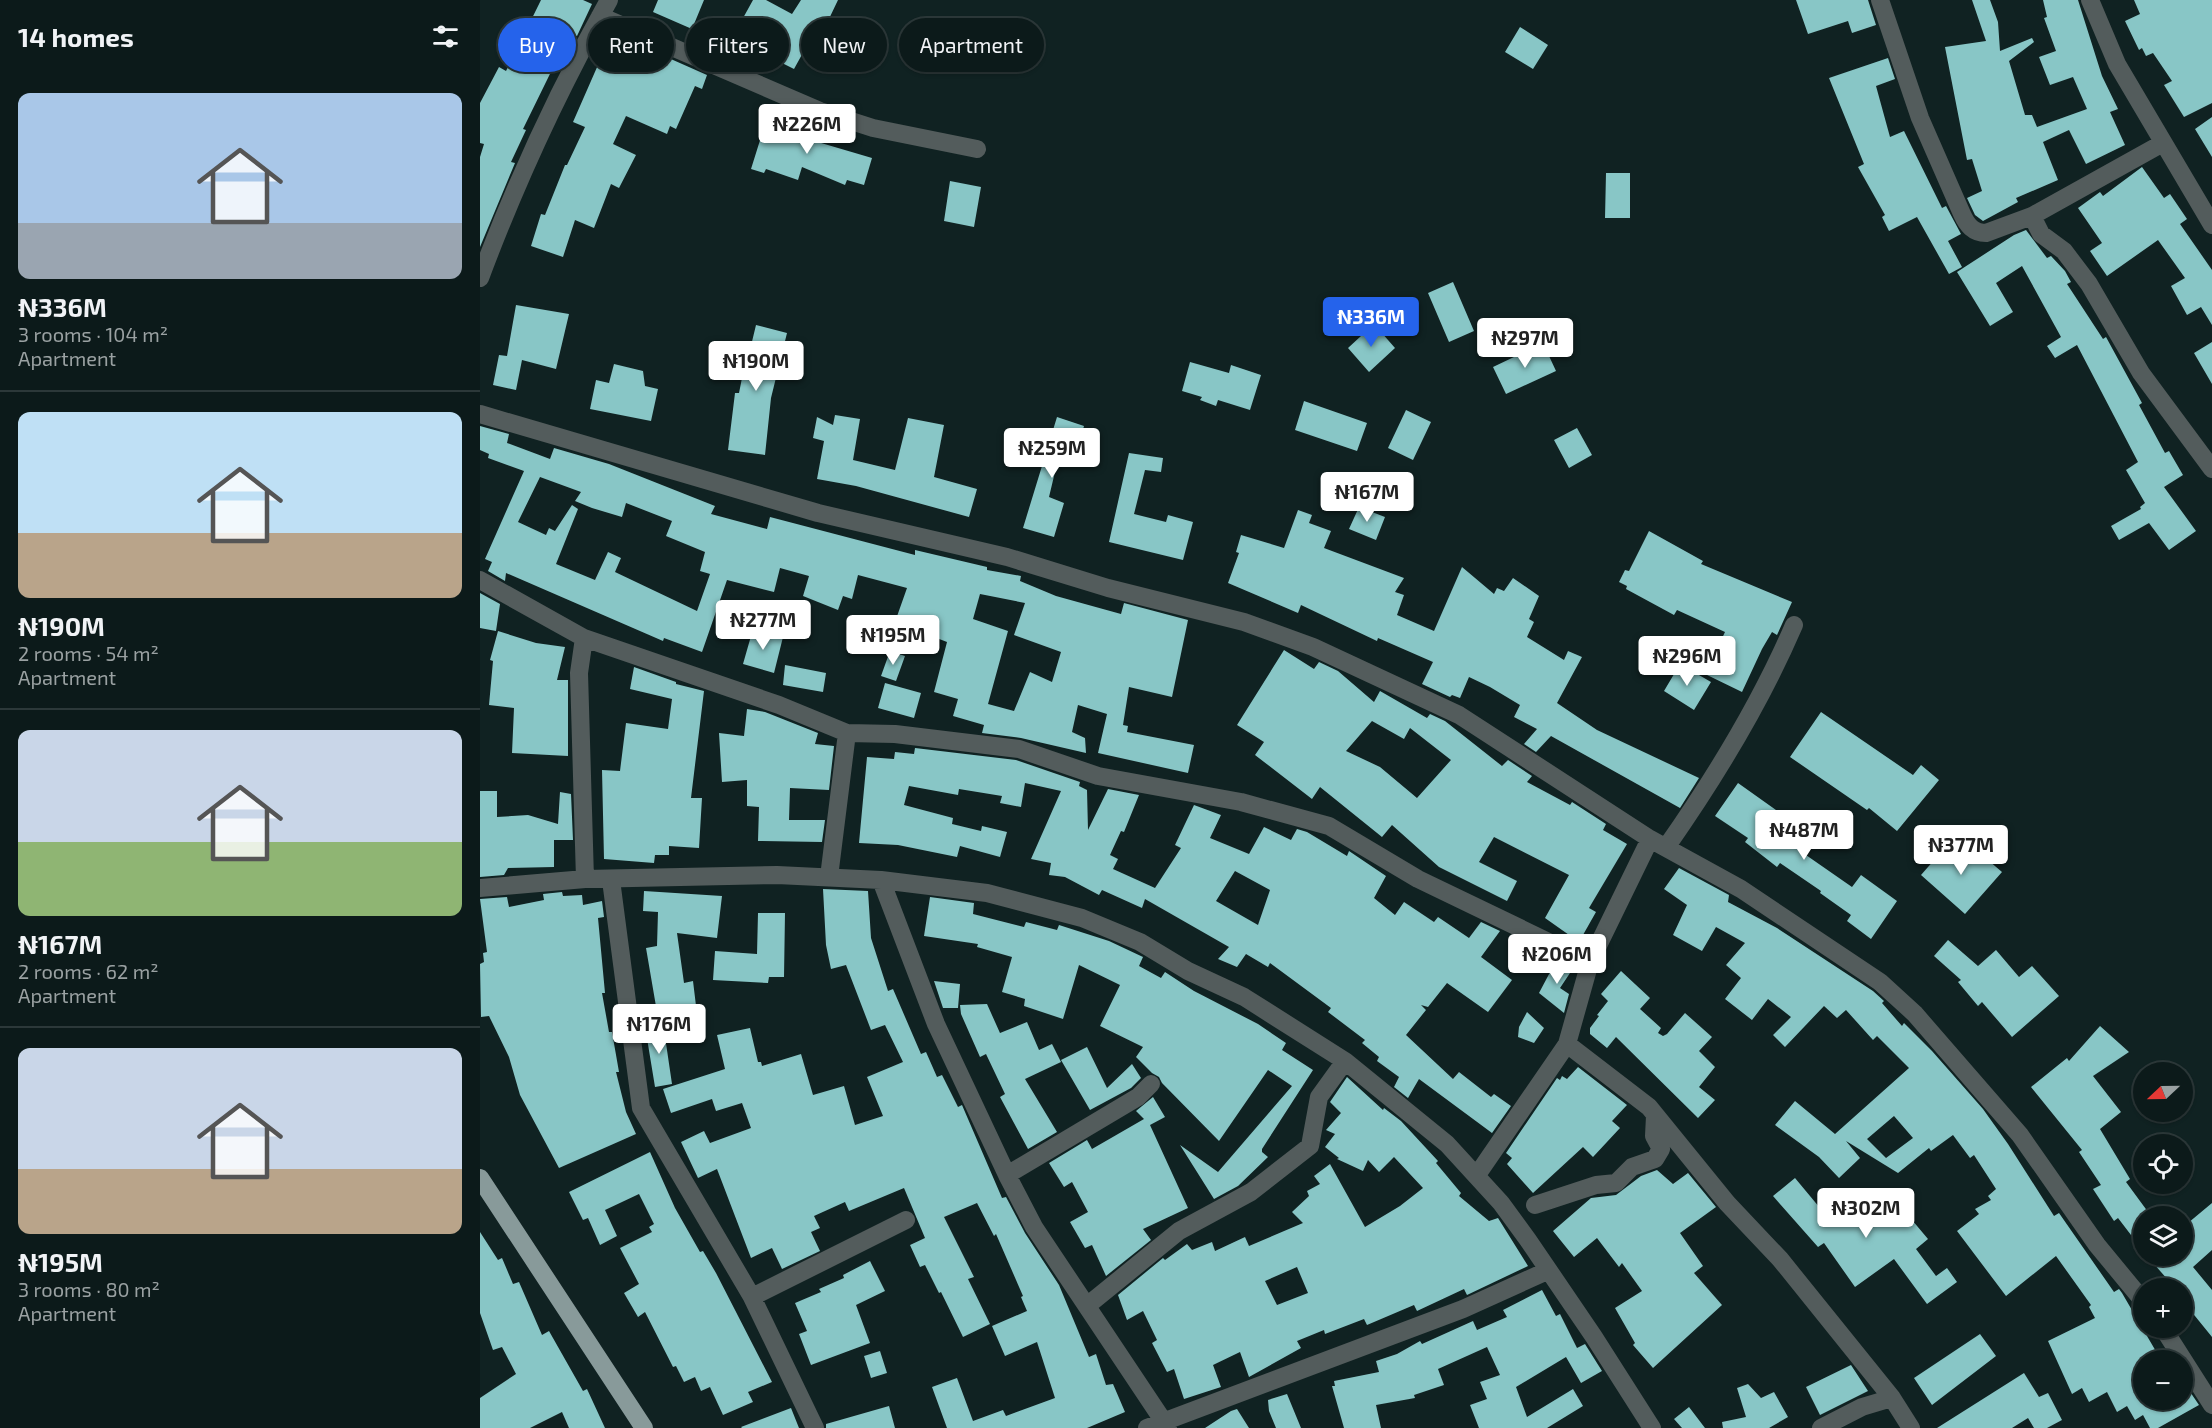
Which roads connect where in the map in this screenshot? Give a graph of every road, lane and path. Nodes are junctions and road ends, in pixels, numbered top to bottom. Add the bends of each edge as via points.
1 (609, 0) edge
2 (1880, 0) edge
3 (2090, 0) edge
4 (600, 16) junction
5 (2163, 143) junction
6 (977, 149) dead end
7 (2032, 216) junction
8 (2212, 225) edge
9 (480, 278) edge
10 (480, 414) edge
11 (2212, 469) edge
12 (480, 580) edge
13 (1794, 625) dead end
14 (584, 638) junction
15 (848, 733) junction
16 (1650, 839) junction
17 (1667, 846) junction
18 (829, 877) junction
19 (585, 879) junction
20 (611, 880) junction
21 (881, 880) junction
22 (480, 888) edge
23 (1590, 962) junction
24 (1568, 1044) junction
25 (1345, 1061) junction
26 (1151, 1084) dead end
27 (1655, 1116) junction
28 (1007, 1175) junction
29 (1478, 1175) junction
30 (480, 1178) edge
31 (1535, 1205) dead end
32 (906, 1220) dead end
33 (1547, 1271) junction
34 (2133, 1289) edge
35 (752, 1297) junction
36 (1088, 1305) junction
37 (2169, 1338) edge
38 (1892, 1398) junction
39 (2212, 1405) edge
40 (1160, 1426) edge
41 (644, 1428) edge
42 (815, 1428) edge
43 (1652, 1428) edge
44 (1821, 1428) edge
45 (1911, 1428) edge

1 - 4 street
2 - 7 street via 1920,118 1966,223 1978,233 1986,233
3 - 5 street via 2117,64
4 - 6 street via 820,111 873,128
4 - 9 street via 560,90
5 - 7 street
5 - 8 street
7 - 11 street via 2041,234 2064,251 2090,284 2141,373
10 - 16 street via 818,513 1007,557 1108,588 1244,622 1313,647 1459,715
12 - 14 street
13 - 17 street via 1742,733
14 - 15 street
14 - 19 street via 579,673
15 - 18 street
15 - 23 street via 895,734 1019,749 1098,776 1289,813 1329,826 1418,879
16 - 17 street
16 - 23 street
17 - 34 street via 1810,933 1880,982 1915,1014 2020,1135 2097,1245
18 - 20 street
18 - 21 street
19 - 20 street
19 - 22 street
20 - 35 street via 641,1108
21 - 25 street via 987,893 1082,918 1140,942 1188,971 1244,997
21 - 28 street via 936,1024
23 - 24 street
24 - 27 street via 1629,1090
24 - 29 street
25 - 29 street via 1447,1144
25 - 36 street via 1319,1097 1310,1146 1251,1192 1179,1231
26 - 28 street via 1138,1097
27 - 31 street via 1654,1136 1661,1149 1655,1159 1632,1167 1616,1183 1596,1185
27 - 38 street via 1727,1203 1780,1259
28 - 36 street via 1034,1227
29 - 33 street
30 - 41 main road
32 - 35 street
33 - 40 street via 1463,1309 1299,1369
33 - 43 street
35 - 42 street
36 - 40 street
37 - 39 street
38 - 44 street via 1862,1407
38 - 45 street

